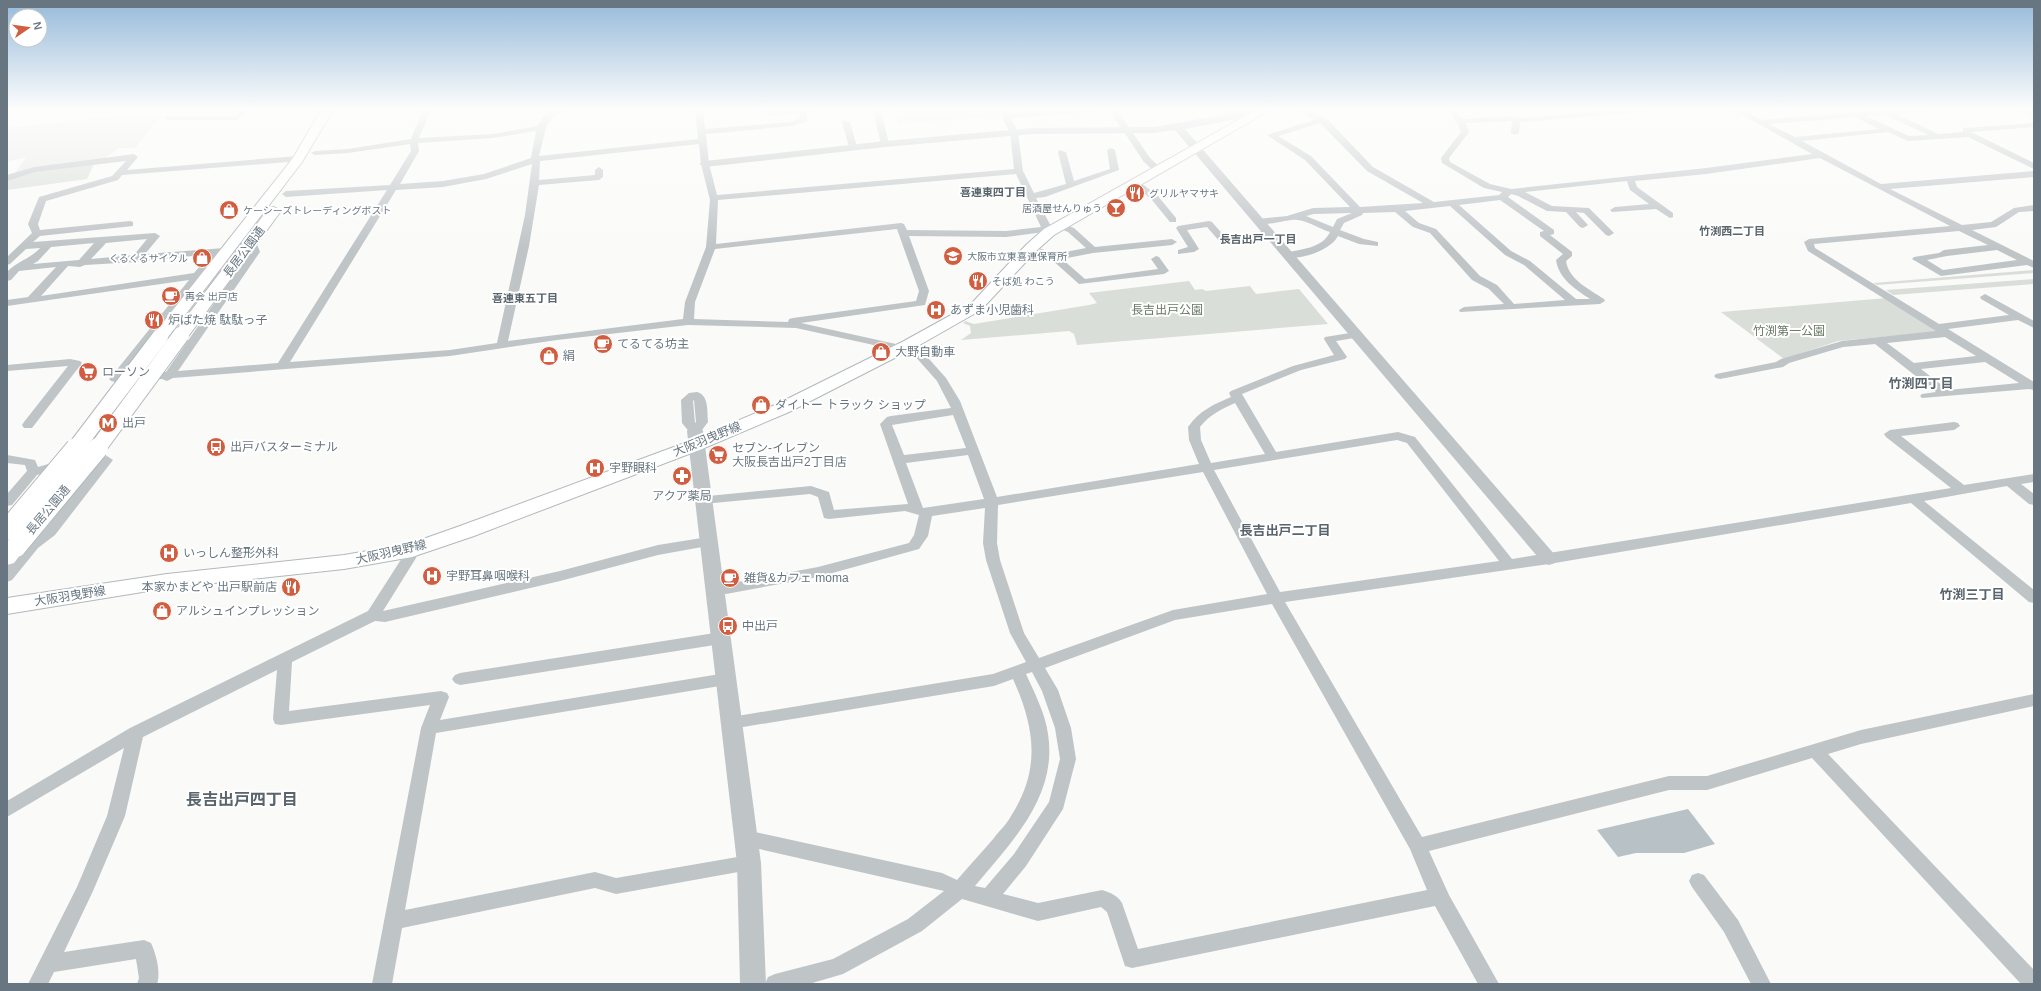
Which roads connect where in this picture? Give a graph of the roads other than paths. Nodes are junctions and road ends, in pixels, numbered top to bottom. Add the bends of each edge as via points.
1 (300, 156) edge
2 (313, 156) edge
3 (411, 156) edge
4 (535, 156) edge
5 (562, 156) edge
6 (704, 156) edge
7 (772, 156) edge
8 (1017, 156) edge
9 (1063, 156) edge
10 (1112, 156) edge
11 (1144, 156) edge
12 (1182, 156) edge
13 (1204, 156) edge
14 (1305, 156) edge
15 (1357, 156) edge
16 (1447, 156) edge
17 (1811, 156) edge
18 (1822, 156) edge
19 (2014, 156) edge
20 (298, 159) junction
21 (537, 159) junction
22 (705, 164) junction
23 (2034, 166) edge
24 (599, 170) dead end
25 (1019, 170) junction
26 (1158, 170) junction
27 (120, 173) junction
28 (2034, 174) edge
29 (7, 178) edge
30 (1630, 178) junction
31 (1136, 182) junction
32 (534, 183) junction
33 (1071, 185) junction
34 (392, 187) junction
35 (1880, 187) junction
36 (286, 194) junction
37 (1505, 195) junction
38 (1031, 196) junction
39 (713, 198) junction
40 (1452, 204) junction
41 (1434, 206) junction
42 (1658, 206) junction
43 (1357, 209) junction
44 (1368, 209) junction
45 (1397, 209) junction
46 (1615, 210) dead end
47 (2031, 210) edge
48 (1570, 211) junction
49 (1670, 215) dead end
50 (1297, 216) junction
51 (1173, 220) dead end
52 (1260, 221) junction
53 (130, 224) dead end
54 (1583, 225) dead end
55 (1963, 228) junction
56 (1052, 229) junction
57 (1335, 231) junction
58 (37, 233) junction
59 (903, 233) junction
60 (1269, 233) junction
61 (1610, 233) dead end
62 (102, 241) junction
63 (252, 241) junction
64 (234, 242) junction
65 (48, 244) junction
66 (1375, 244) dead end
67 (24, 246) junction
68 (712, 247) junction
69 (1031, 248) junction
70 (2000, 248) junction
71 (222, 250) junction
72 (1093, 250) junction
73 (1288, 255) junction
74 (1054, 258) junction
75 (136, 259) junction
76 (1156, 259) dead end
77 (2031, 263) edge
78 (80, 264) junction
79 (10, 265) edge
80 (64, 265) junction
81 (196, 276) junction
82 (7, 278) edge
83 (1985, 297) dead end
84 (30, 301) junction
85 (7, 303) edge
86 (1574, 303) junction
87 (1512, 307) junction
88 (1464, 310) dead end
89 (2034, 316) edge
90 (2020, 318) junction
91 (688, 322) junction
92 (788, 325) junction
93 (2034, 325) edge
94 (1944, 330) junction
95 (1356, 335) junction
96 (1877, 340) junction
97 (502, 345) junction
98 (905, 346) junction
99 (1988, 358) junction
100 (282, 366) junction
101 (1912, 367) junction
102 (7, 368) edge
103 (1720, 376) dead end
104 (168, 377) junction
105 (2032, 386) edge
106 (1946, 394) junction
107 (1926, 396) dead end
108 (1238, 398) junction
109 (958, 411) junction
110 (28, 425) dead end
111 (1954, 426) dead end
112 (695, 438) junction
113 (973, 451) junction
114 (1272, 456) junction
115 (7, 459) edge
116 (898, 460) junction
117 (1207, 468) junction
118 (33, 472) junction
119 (2034, 478) edge
120 (2010, 482) junction
121 (1962, 490) junction
122 (1913, 498) junction
123 (703, 500) junction
124 (2034, 500) edge
125 (7, 502) edge
126 (992, 502) junction
127 (922, 512) junction
128 (7, 530) edge
129 (708, 542) junction
130 (412, 550) junction
131 (12, 553) edge
132 (1549, 559) junction
133 (1509, 565) junction
134 (7, 577) edge
135 (715, 591) junction
136 (1276, 598) junction
137 (2034, 598) edge
138 (7, 606) edge
139 (373, 615) junction
140 (720, 638) junction
141 (285, 658) junction
142 (1035, 664) junction
143 (1017, 671) junction
144 (460, 679) dead end
145 (726, 680) junction
146 (2034, 700) edge
147 (731, 723) junction
148 (429, 728) junction
149 (136, 733) junction
150 (1815, 751) junction
151 (7, 810) edge
152 (746, 838) junction
153 (1418, 846) junction
154 (749, 863) junction
155 (1698, 880) dead end
156 (960, 890) junction
157 (1440, 896) junction
158 (989, 897) junction
159 (393, 921) junction
160 (49, 963) junction
161 (38, 984) edge
162 (147, 984) edge
163 (382, 984) edge
164 (753, 984) edge
165 (775, 984) edge
166 (1489, 984) edge
167 (1761, 984) edge
168 (2034, 984) edge

1 - 20 main road, 長居公園通
2 - 36 main road, 長居公園通
3 - 34 street
4 - 21 street
5 - 21 street
6 - 22 street
7 - 22 street
8 - 25 street
9 - 33 street
10 - 33 street via 1115,170
11 - 26 street
12 - 26 main road, 大阪羽曳野線
13 - 52 street
14 - 43 street
15 - 41 street via 1370,169
16 - 37 street via 1446,164
17 - 30 street via 1706,171
18 - 35 street
19 - 23 street
20 - 27 street
20 - 64 main road, 長居公園通
21 - 32 street
21 - 34 street via 486,176 443,184
22 - 39 street
24 - 32 street via 599,177
25 - 38 street
25 - 39 street
26 - 31 main road, 大阪羽曳野線
27 - 29 street via 134,157 34,170
27 - 58 street via 115,178 42,200 33,224
28 - 35 street
30 - 37 street
30 - 42 street via 1632,188
31 - 51 street via 1151,194
31 - 56 main road, 大阪羽曳野線
32 - 97 street via 524,246
33 - 38 street
34 - 36 street
34 - 100 street
35 - 55 street
36 - 63 main road, 長居公園通
37 - 40 street
37 - 48 street via 1521,194 1550,209
37 - 86 street via 1551,232 1543,234 1569,254 1561,260 1566,275 1600,301
38 - 56 street
39 - 68 street
40 - 41 street
40 - 86 street via 1508,253 1527,263
41 - 45 street
42 - 46 street
42 - 49 street
43 - 44 street
43 - 50 street via 1313,211
44 - 45 street
44 - 57 street via 1340,221
45 - 87 street via 1416,224 1433,231 1476,278 1493,287
47 - 55 street via 2017,210 1993,225
48 - 54 street
48 - 61 street via 1586,210
50 - 52 street
50 - 57 street
52 - 60 street
53 - 58 street
55 - 70 street
55 - 94 street via 1809,242 1811,249
56 - 59 street via 1006,234
56 - 69 main road, 大阪羽曳野線
56 - 72 street via 1071,230
57 - 66 street via 1362,242
57 - 73 street via 1331,240 1307,253
58 - 67 street
59 - 68 street via 901,226
59 - 92 street via 924,290 921,303 793,321
60 - 72 street via 1224,241 1209,224 1181,228 1194,249 1180,257 1171,239
60 - 73 street
62 - 65 street
62 - 75 street via 155,236
62 - 78 street
63 - 104 street via 255,252
63 - 131 main road, 長居公園通, bridge via 95,452
64 - 71 street
64 - 128 main road, 長居公園通, bridge via 70,456
65 - 67 street
65 - 79 street via 27,264
67 - 79 street
68 - 91 street via 690,302
69 - 74 street
69 - 98 main road, 大阪羽曳野線 via 976,307
70 - 77 street
70 - 77 street via 1944,253 1943,256 1917,259 1941,273
71 - 75 street
71 - 81 street
72 - 74 street
73 - 95 street
74 - 76 street via 1083,282 1164,271
75 - 78 street
78 - 80 street
79 - 80 street
79 - 82 street
80 - 84 street
81 - 84 street
81 - 104 street via 115,379
83 - 90 street
84 - 85 street
86 - 87 street
87 - 88 street
89 - 90 street
90 - 93 street
90 - 94 street
91 - 92 street
91 - 97 street
92 - 98 street
94 - 96 street
94 - 99 street
95 - 108 street via 1329,339 1341,357 1297,368 1235,393
95 - 132 street
96 - 101 street
96 - 103 street via 1842,344 1779,365
97 - 100 street via 450,353
98 - 109 street via 918,352 942,380
98 - 112 main road, 大阪羽曳野線 via 783,408
99 - 101 street
99 - 105 street
100 - 104 street
101 - 106 street
102 - 110 street via 76,363
105 - 106 street
106 - 107 street
108 - 114 street
108 - 117 street via 1215,408 1194,427 1195,440
109 - 113 street
109 - 116 street via 892,420 886,424
111 - 121 street via 1890,434
112 - 123 street
112 - 130 main road, 大阪羽曳野線
113 - 116 street
113 - 126 street
114 - 117 street
114 - 133 street via 1398,436 1411,440
115 - 118 street via 27,460 33,465
116 - 127 street
117 - 126 street
117 - 136 street
118 - 125 street
118 - 134 street via 65,464 107,460 50,532 34,545
119 - 120 street
120 - 121 street
120 - 124 street
121 - 122 street
122 - 132 street
122 - 137 street
123 - 127 street via 811,490 824,495 828,515 905,507
123 - 129 street
126 - 127 street
126 - 142 street via 990,543 993,560 1016,633
127 - 135 street via 921,536 914,546 818,572
129 - 135 street
129 - 139 street via 658,550 385,617
130 - 138 main road, 大阪羽曳野線 via 344,562 167,581
130 - 139 street
132 - 133 street
133 - 136 street
135 - 140 street
136 - 142 street via 1173,615
136 - 153 street
139 - 141 street
140 - 144 street
140 - 145 street
141 - 148 street via 281,719 441,697
141 - 149 street
142 - 143 street
142 - 158 street via 1050,690 1061,722 1068,759 1057,804 1020,860
143 - 147 street via 994,680
143 - 156 street via 1032,704 1040,734 1040,759 1034,791 1017,823
145 - 147 street
145 - 148 street
146 - 150 street via 1861,737
147 - 152 street
148 - 159 street
149 - 151 street
149 - 160 street via 116,816
150 - 153 street via 1707,783 1669,783
150 - 168 street
152 - 154 street
152 - 156 street via 942,881
153 - 157 street
154 - 159 street via 616,886 595,880
154 - 164 street
155 - 167 street via 1730,926
156 - 158 street
156 - 165 street via 915,925 836,967
157 - 158 street via 1132,959 1115,909 1111,902 1102,898 1038,912
157 - 166 street
159 - 163 street
160 - 161 street
160 - 162 street via 144,949 149,978

